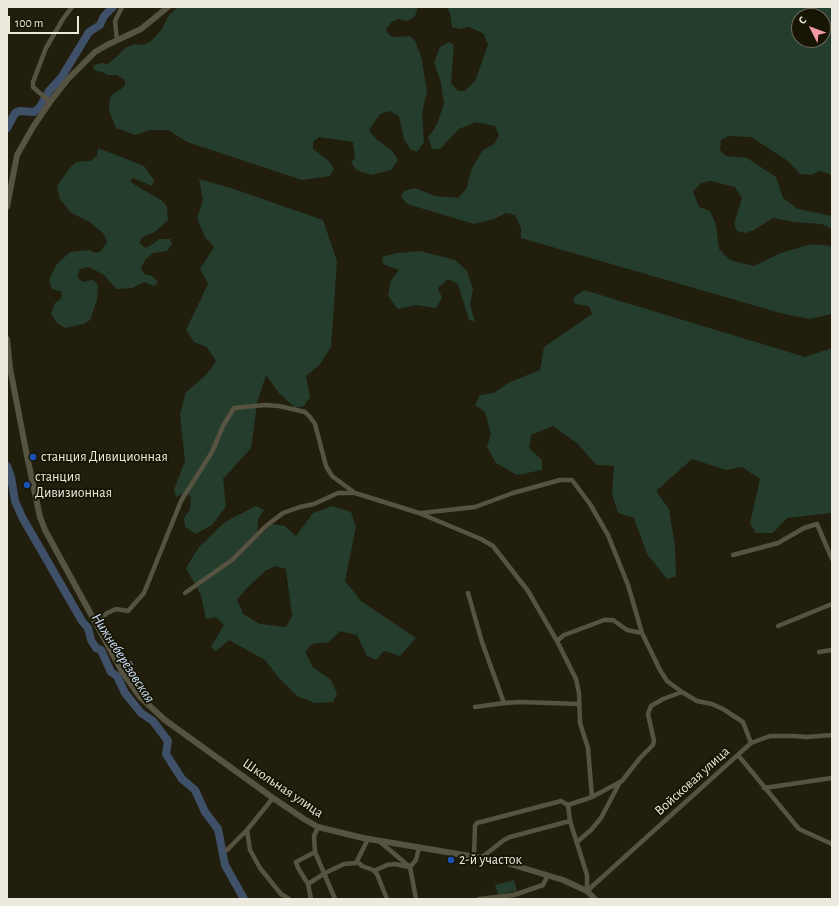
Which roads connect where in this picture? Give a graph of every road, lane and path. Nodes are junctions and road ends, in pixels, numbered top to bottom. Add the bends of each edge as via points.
1 (72, 7) edge
2 (122, 7) edge
3 (168, 7) edge
4 (117, 40) junction
5 (50, 102) junction
6 (7, 207) edge
7 (7, 339) edge
8 (10, 386) edge
9 (355, 493) junction
10 (419, 513) junction
11 (733, 555) dead end
12 (832, 558) edge
13 (186, 593) dead end
14 (468, 593) dead end
15 (832, 604) edge
16 (96, 624) junction
17 (778, 626) dead end
18 (642, 633) junction
19 (557, 640) junction
20 (832, 650) edge
21 (819, 652) dead end
22 (682, 692) junction
23 (504, 702) junction
24 (579, 704) junction
25 (475, 707) dead end
26 (832, 735) edge
27 (751, 743) junction
28 (738, 755) junction
29 (832, 778) edge
30 (621, 782) junction
31 (764, 788) junction
32 (592, 797) junction
33 (273, 798) junction
34 (568, 806) junction
35 (570, 821) junction
36 (318, 827) junction
37 (247, 830) junction
38 (368, 839) junction
39 (379, 841) junction
40 (577, 842) junction
41 (832, 844) edge
42 (419, 848) junction
43 (227, 850) dead end
44 (316, 852) junction
45 (474, 857) junction
46 (481, 858) junction
47 (357, 861) junction
48 (410, 867) junction
49 (374, 871) junction
50 (325, 873) junction
51 (548, 875) junction
52 (308, 884) junction
53 (587, 891) junction
54 (289, 899) edge
55 (311, 899) edge
56 (335, 899) edge
57 (387, 899) edge
58 (416, 899) edge
59 (479, 899) edge
60 (595, 899) edge

1 - 5 street via 46,48 33,82 33,87
2 - 4 street via 115,21
3 - 4 street via 141,29
4 - 5 street via 86,60
5 - 6 street via 17,155
7 - 8 street, Школьная улица
8 - 16 street, Школьная улица via 40,517
9 - 10 street
9 - 13 street via 338,493 314,504 283,513 232,560
9 - 16 street via 332,476 326,466 315,424 305,412 265,405 234,408 212,452 181,501 144,593 128,610 116,609 107,613
10 - 18 street via 475,507 513,493 560,480 572,480 608,535 628,585
10 - 19 street via 493,546 528,591
11 - 12 street via 778,543 804,528 817,524
14 - 23 street via 482,642
15 - 17 street
16 - 33 street, Школьная улица via 140,698 165,720
18 - 19 street via 627,630 614,620 604,620
18 - 22 street via 667,681
19 - 24 street via 576,679
20 - 21 street
22 - 27 street via 697,701 712,704 743,722
22 - 30 street via 651,706 648,714 653,745
23 - 24 street
23 - 25 street
24 - 32 street via 580,723 588,748
26 - 27 street, Войсковая улица via 770,736
27 - 28 street, Войсковая улица
28 - 31 street
28 - 53 street, Войсковая улица
29 - 31 street
30 - 32 street
30 - 40 street via 601,818
31 - 41 street via 800,828
32 - 34 street
33 - 36 street, Школьная улица
33 - 37 street
34 - 35 street
34 - 45 street via 560,801 480,821 475,826
35 - 40 street
35 - 46 street via 510,837
36 - 38 street, Школьная улица
36 - 44 street via 314,836
37 - 43 street
37 - 54 street via 250,850 260,868 281,894
38 - 39 street, Школьная улица
38 - 47 street
39 - 42 street, Школьная улица
39 - 48 street
40 - 53 street via 587,875
42 - 45 street, Школьная улица
42 - 48 street via 416,860
44 - 50 street
44 - 52 street via 296,862
45 - 46 street, Школьная улица
46 - 51 street, Школьная улица
47 - 49 street
47 - 50 street
48 - 49 street via 395,864
48 - 58 street
49 - 57 street
50 - 52 street
50 - 56 street
51 - 53 street, Школьная улица
51 - 59 street via 543,885 514,894
52 - 55 street
53 - 60 street

